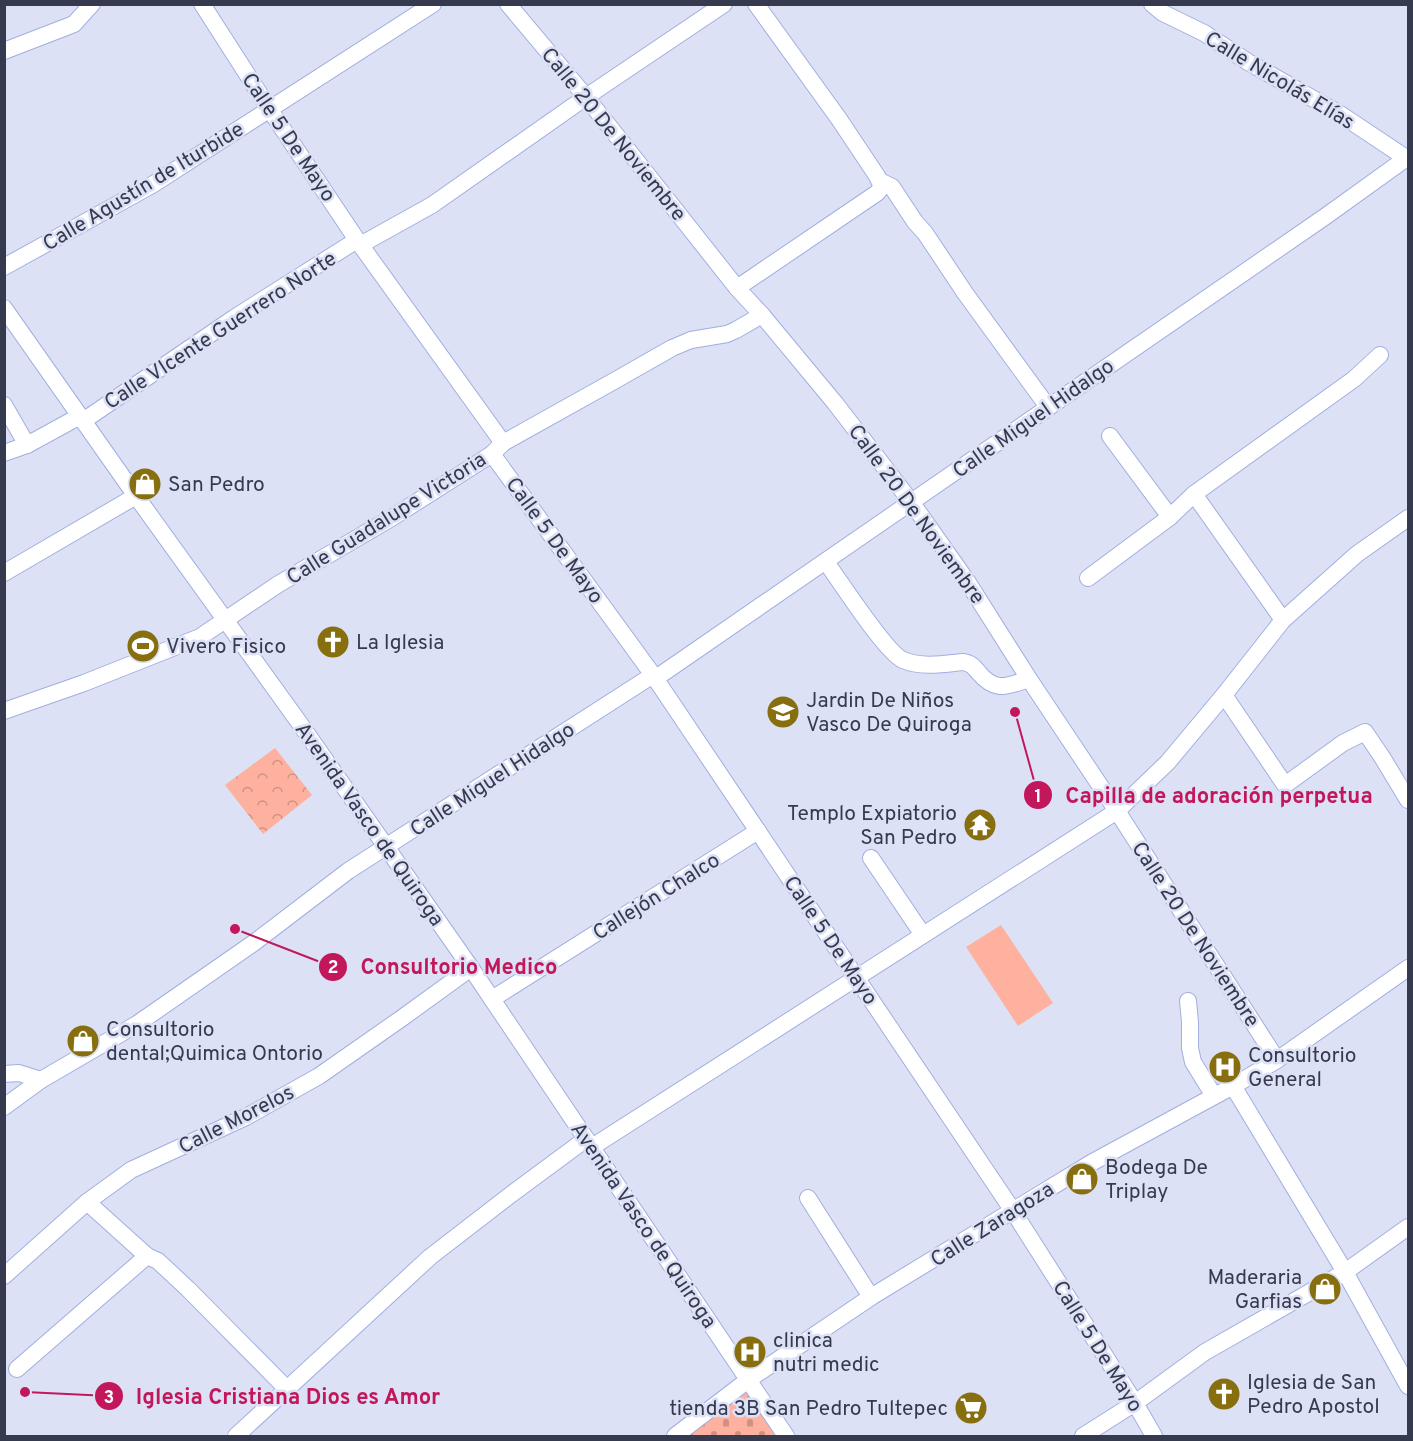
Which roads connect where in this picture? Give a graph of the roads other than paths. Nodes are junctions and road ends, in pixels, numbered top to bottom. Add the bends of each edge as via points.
1 (92, 4) edge
2 (202, 4) edge
3 (433, 4) edge
4 (508, 4) edge
5 (756, 4) edge
6 (1152, 4) edge
7 (716, 7) edge
8 (4, 51) edge
9 (586, 97) junction
10 (270, 110) junction
11 (1407, 158) edge
12 (881, 184) junction
13 (360, 242) junction
14 (4, 267) edge
15 (737, 288) junction
16 (4, 308) edge
17 (762, 315) junction
18 (1380, 355) dead end
19 (4, 405) edge
20 (1048, 407) junction
21 (82, 418) junction
22 (1110, 436) dead end
23 (27, 445) junction
24 (498, 448) junction
25 (4, 453) edge
26 (1194, 494) junction
27 (136, 496) junction
28 (912, 503) junction
29 (1170, 517) junction
30 (1408, 518) edge
31 (826, 562) junction
32 (4, 573) edge
33 (1088, 578) dead end
34 (224, 620) junction
35 (1283, 620) junction
36 (655, 677) junction
37 (1029, 679) junction
38 (1224, 695) junction
39 (4, 711) edge
40 (1408, 800) edge
41 (1117, 811) junction
42 (758, 831) junction
43 (387, 846) junction
44 (871, 858) dead end
45 (923, 935) junction
46 (471, 968) junction
47 (1408, 968) edge
48 (856, 978) junction
49 (492, 999) junction
50 (1188, 1000) dead end
51 (1276, 1060) junction
52 (4, 1074) edge
53 (41, 1080) junction
54 (1233, 1086) junction
55 (1214, 1096) junction
56 (4, 1107) edge
57 (589, 1143) junction
58 (808, 1198) dead end
59 (87, 1202) junction
60 (1012, 1210) junction
61 (1408, 1227) edge
62 (147, 1256) junction
63 (1345, 1272) junction
64 (4, 1276) edge
65 (871, 1297) junction
66 (17, 1368) dead end
67 (747, 1380) junction
68 (1408, 1386) edge
69 (287, 1389) junction
70 (1135, 1403) junction
71 (236, 1437) edge
72 (675, 1437) edge
73 (786, 1437) edge
74 (1083, 1437) edge
75 (1154, 1437) edge

1 - 8 street via 74,24
2 - 10 street, Calle 5 De Mayo
3 - 10 street, Calle Agustín de Iturbide
4 - 9 street, Calle 20 De Noviembre
5 - 12 street
6 - 11 street, Calle Nicolás Elías via 1340,114
7 - 9 street, Calle VIcente Guerrero Norte
9 - 13 street, Calle VIcente Guerrero Norte via 432,205
9 - 15 street, Calle 20 De Noviembre
10 - 13 street, Calle 5 De Mayo
10 - 14 street, Calle Agustín de Iturbide via 152,184
11 - 20 street, Calle Miguel Hidalgo
12 - 15 street via 877,193
12 - 20 street via 892,187
13 - 21 street, Calle VIcente Guerrero Norte via 234,318
13 - 24 street, Calle 5 De Mayo
15 - 17 street, Calle 20 De Noviembre
16 - 21 street, Avenida Vasco de Quiroga
17 - 24 street, Calle Guadalupe Victoria via 727,334 691,340 672,348
17 - 28 street, Calle 20 De Noviembre
18 - 26 street via 1354,379
19 - 23 street
20 - 28 street, Calle Miguel Hidalgo
21 - 23 street, Calle VIcente Guerrero Norte
21 - 27 street, Avenida Vasco de Quiroga
22 - 29 street
23 - 25 street, Calle VIcente Guerrero Norte
24 - 34 street, Calle Guadalupe Victoria
24 - 36 street, Calle 5 De Mayo
26 - 29 street
26 - 35 street
27 - 32 street
27 - 34 street, Avenida Vasco de Quiroga
28 - 31 street, Calle Miguel Hidalgo
28 - 37 street, Calle 20 De Noviembre via 967,580
29 - 33 street
30 - 35 street via 1357,554
31 - 36 street, Calle Miguel Hidalgo
31 - 37 street via 874,630 900,659 921,665 969,663 991,685 1011,685
34 - 39 street, Calle Guadalupe Victoria via 200,637 159,654
34 - 43 street, Avenida Vasco de Quiroga
35 - 38 street
36 - 42 street, Calle 5 De Mayo
36 - 43 street, Calle Miguel Hidalgo
37 - 41 street, Calle 20 De Noviembre
38 - 40 street via 1285,784 1365,732
38 - 41 street via 1168,762
41 - 45 street
41 - 51 street, Calle 20 De Noviembre
42 - 48 street, Calle 5 De Mayo
42 - 49 street, Callejón Chalco
43 - 46 street, Avenida Vasco de Quiroga
43 - 53 street, Calle Miguel Hidalgo via 137,1024
44 - 45 street
45 - 48 street
46 - 49 street, Avenida Vasco de Quiroga
46 - 59 street, Calle Morelos via 319,1076 246,1117 131,1170
47 - 51 street, Calle Zaragoza
48 - 57 street
48 - 60 street, Calle 5 De Mayo
49 - 57 street, Avenida Vasco de Quiroga
50 - 55 street via 1190,1048
51 - 54 street, Calle Zaragoza
52 - 53 street via 19,1073
53 - 56 street, Calle Miguel Hidalgo
54 - 55 street, Calle Zaragoza
54 - 63 street
55 - 60 street, Calle Zaragoza
57 - 67 street, Avenida Vasco de Quiroga
57 - 69 street via 509,1196 430,1257
58 - 65 street
59 - 62 street
59 - 64 street, Calle Morelos
60 - 65 street, Calle Zaragoza
60 - 70 street, Calle 5 De Mayo
61 - 63 street
62 - 66 street
62 - 69 street via 188,1289
63 - 68 street
63 - 70 street via 1205,1352
65 - 67 street, Calle Zaragoza
67 - 72 street, Calle Zaragoza
67 - 73 street, Avenida Vasco de Quiroga
69 - 71 street
70 - 74 street
70 - 75 street, Calle 5 De Mayo

